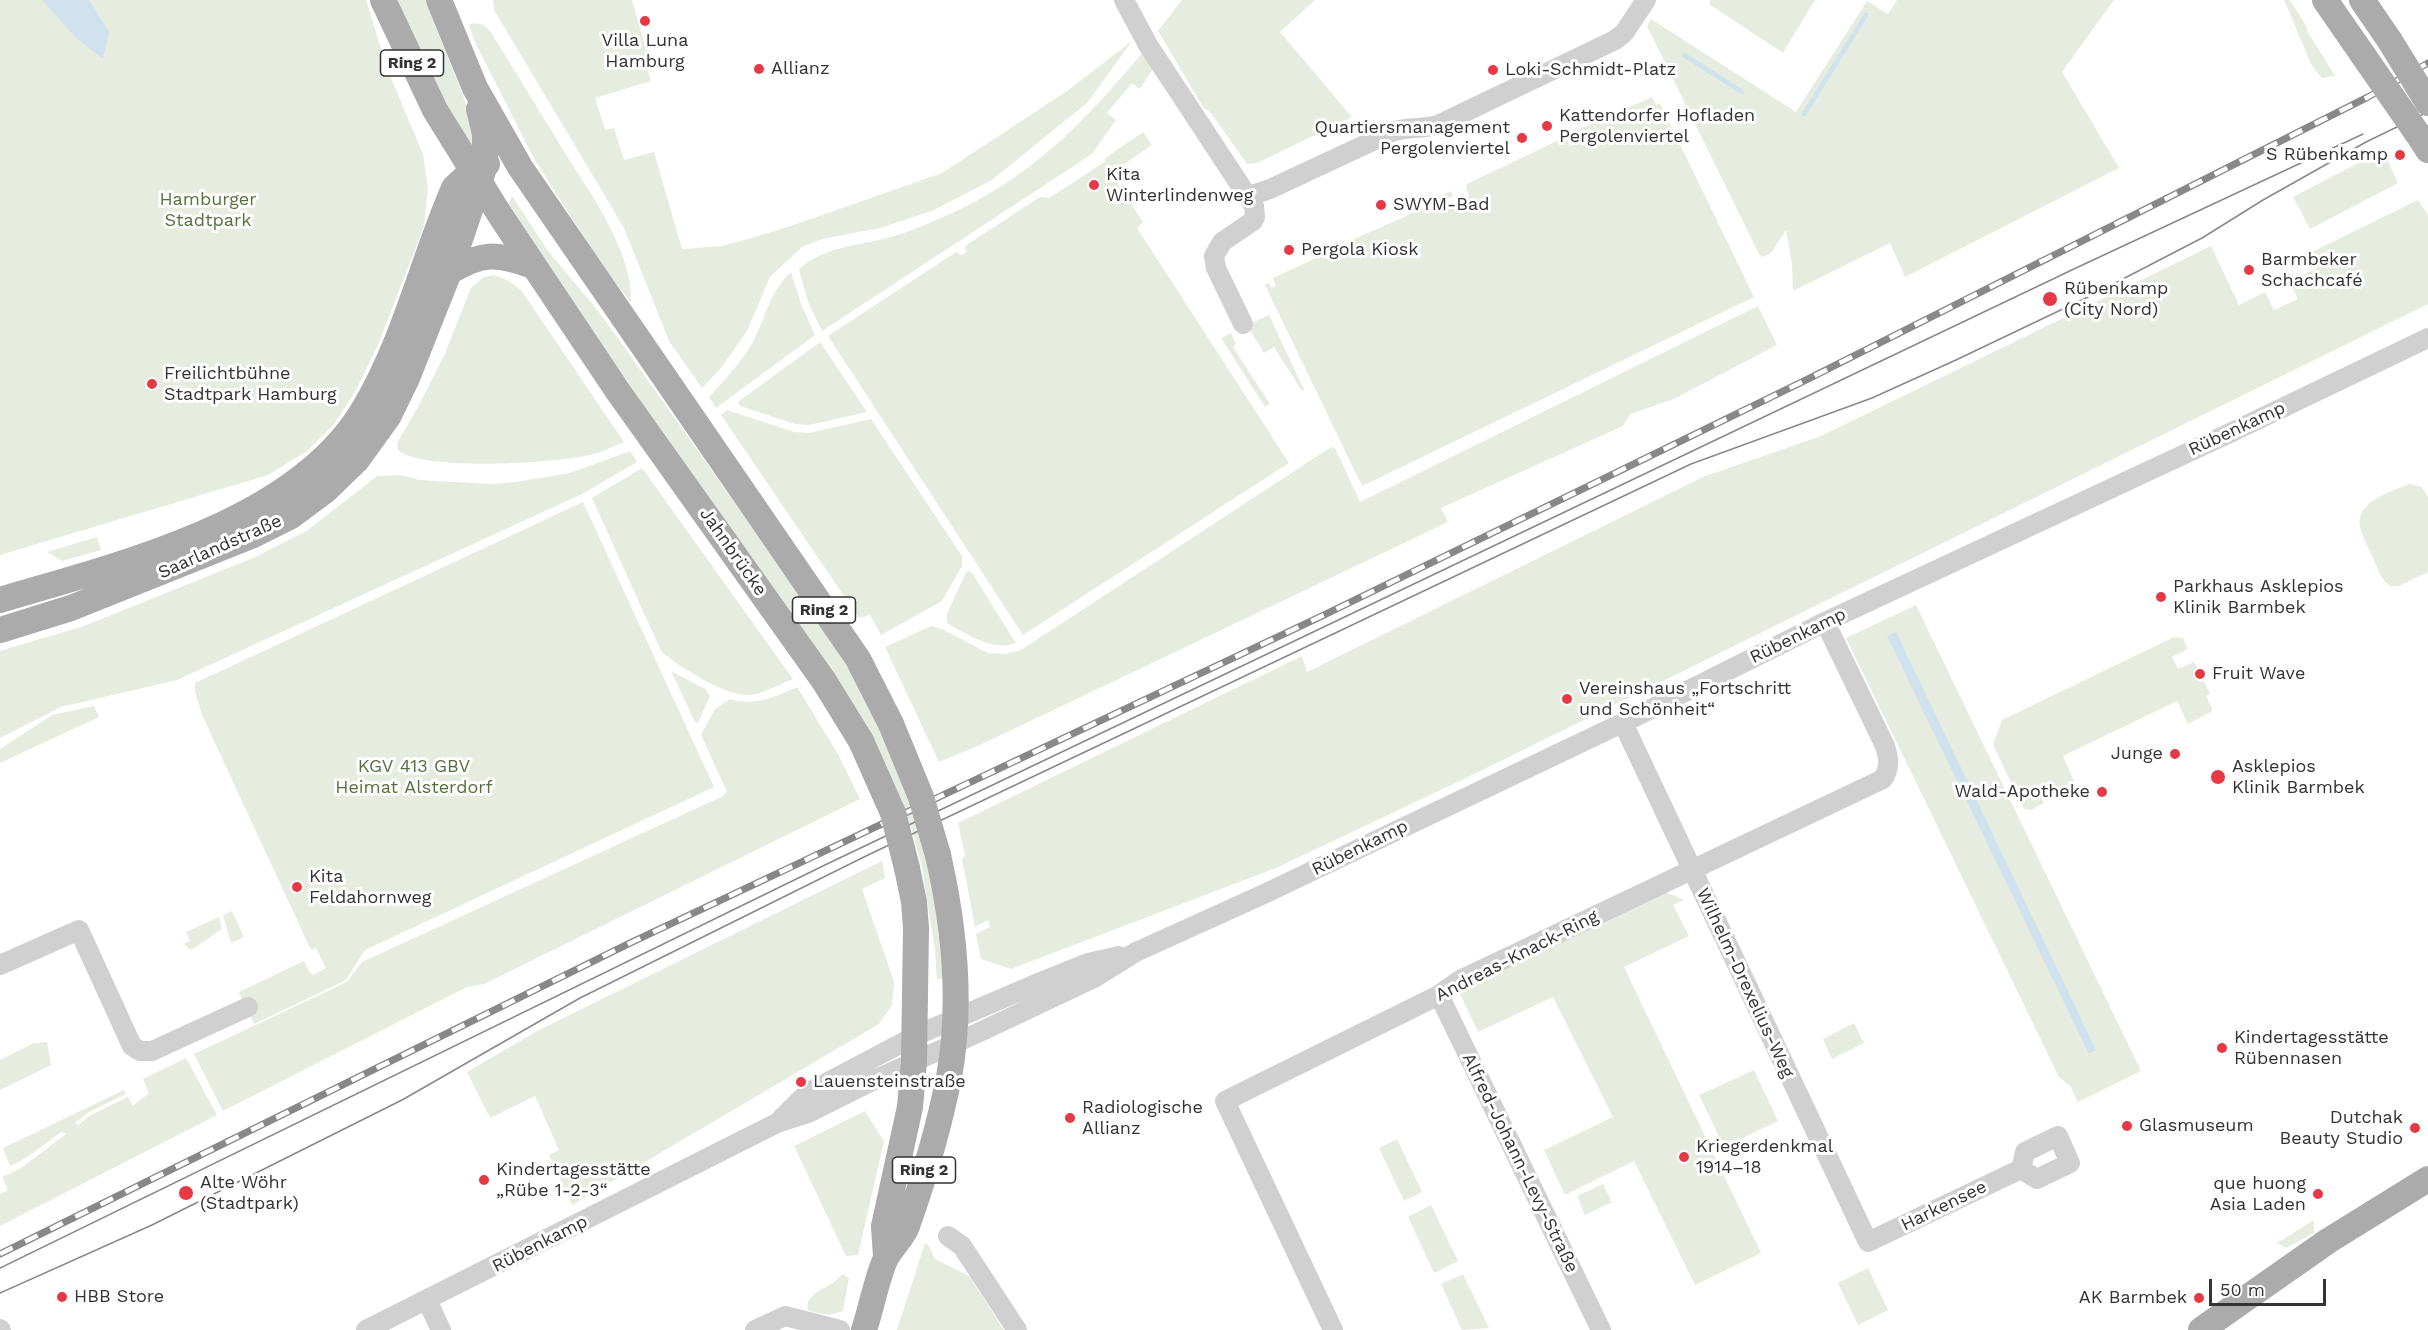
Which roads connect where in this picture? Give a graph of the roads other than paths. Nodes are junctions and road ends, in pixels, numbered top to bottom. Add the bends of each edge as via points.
1 (383, 0) edge
2 (439, 0) edge
3 (1124, 0) edge
4 (2325, 0) edge
5 (2362, 0) edge
6 (1641, 8) edge
7 (475, 88) junction
8 (2428, 103) edge
9 (435, 110) junction
10 (2422, 141) edge
11 (520, 167) junction
12 (479, 173) junction
13 (1249, 196) junction
14 (444, 210) junction
15 (533, 266) junction
16 (449, 272) junction
17 (1243, 324) dead end
18 (2428, 338) edge
19 (0, 600) edge
20 (1825, 622) junction
21 (0, 630) edge
22 (1623, 723) junction
23 (1691, 870) junction
24 (1136, 952) junction
25 (0, 965) edge
26 (1439, 995) junction
27 (248, 1007) dead end
28 (954, 1019) junction
29 (953, 1045) junction
30 (914, 1049) junction
31 (2021, 1169) dead end
32 (2428, 1179) edge
33 (948, 1236) dead end
34 (1868, 1242) joint
35 (886, 1257) junction
36 (427, 1300) junction
37 (366, 1330) edge
38 (441, 1330) edge
39 (755, 1330) edge
40 (840, 1330) edge
41 (864, 1330) edge
42 (1017, 1330) edge
43 (1333, 1330) edge
44 (1600, 1330) edge
45 (2201, 1330) edge

1 - 9 main road, Ring 2
2 - 7 main road, Ring 2
3 - 13 street via 1176,88
4 - 10 main road, bridge
5 - 8 main road, bridge
6 - 13 street via 1615,40 1446,122 1392,132
7 - 11 main road, Ring 2
7 - 12 main road, Saarlandstraße via 485,134
9 - 12 main road, Jahnbrücke / Ring 2
9 - 14 main road via 449,175
11 - 12 main road via 496,163
11 - 28 main road, Ring 2, bridge via 858,659 891,723 921,797 938,855 950,927
12 - 14 main road, Saarlandstraße via 454,188
12 - 15 main road, Jahnbrücke / Ring 2
12 - 16 main road, Saarlandstraße
13 - 17 street via 1255,217 1222,242 1214,262
14 - 19 main road, Saarlandstraße via 404,320 366,406 339,444 312,470 284,490 195,535 146,555
15 - 16 main road via 490,256
15 - 30 main road, Jahnbrücke / Ring 2, bridge via 824,681 861,741 893,813 915,914
16 - 21 main road, Saarlandstraße via 388,417 362,455 326,490 291,516 251,536 88,602
18 - 20 street, Rübenkamp
20 - 22 street, Rübenkamp
20 - 23 street, Andreas-Knack-Ring via 1885,746 1888,770 1883,779
22 - 23 street, Wilhelm-Drexelius-Weg
22 - 24 street, Rübenkamp
23 - 26 street, Andreas-Knack-Ring via 1460,980
23 - 34 street, Wilhelm-Drexelius-Weg
24 - 28 street, Rübenkamp via 1088,963
24 - 29 street, Rübenkamp via 1094,978
25 - 27 street via 79,930 132,1046 140,1052 152,1051
26 - 43 street, Andreas-Knack-Ring via 1225,1101
26 - 44 street, Alfred-Johann-Levy-Straße
28 - 29 main road, Ring 2
28 - 30 street, Rübenkamp
29 - 30 street, Rübenkamp
29 - 35 main road, Ring 2 via 949,1077 906,1230
30 - 35 main road, Ring 2 via 910,1107 884,1226
30 - 36 street, Rübenkamp via 807,1093 777,1124
31 - 34 street, Harkensee
32 - 45 main road via 2328,1241
33 - 42 street via 963,1246
35 - 41 main road, Ring 2
36 - 37 street, Rübenkamp
36 - 38 street
39 - 40 street via 785,1316

